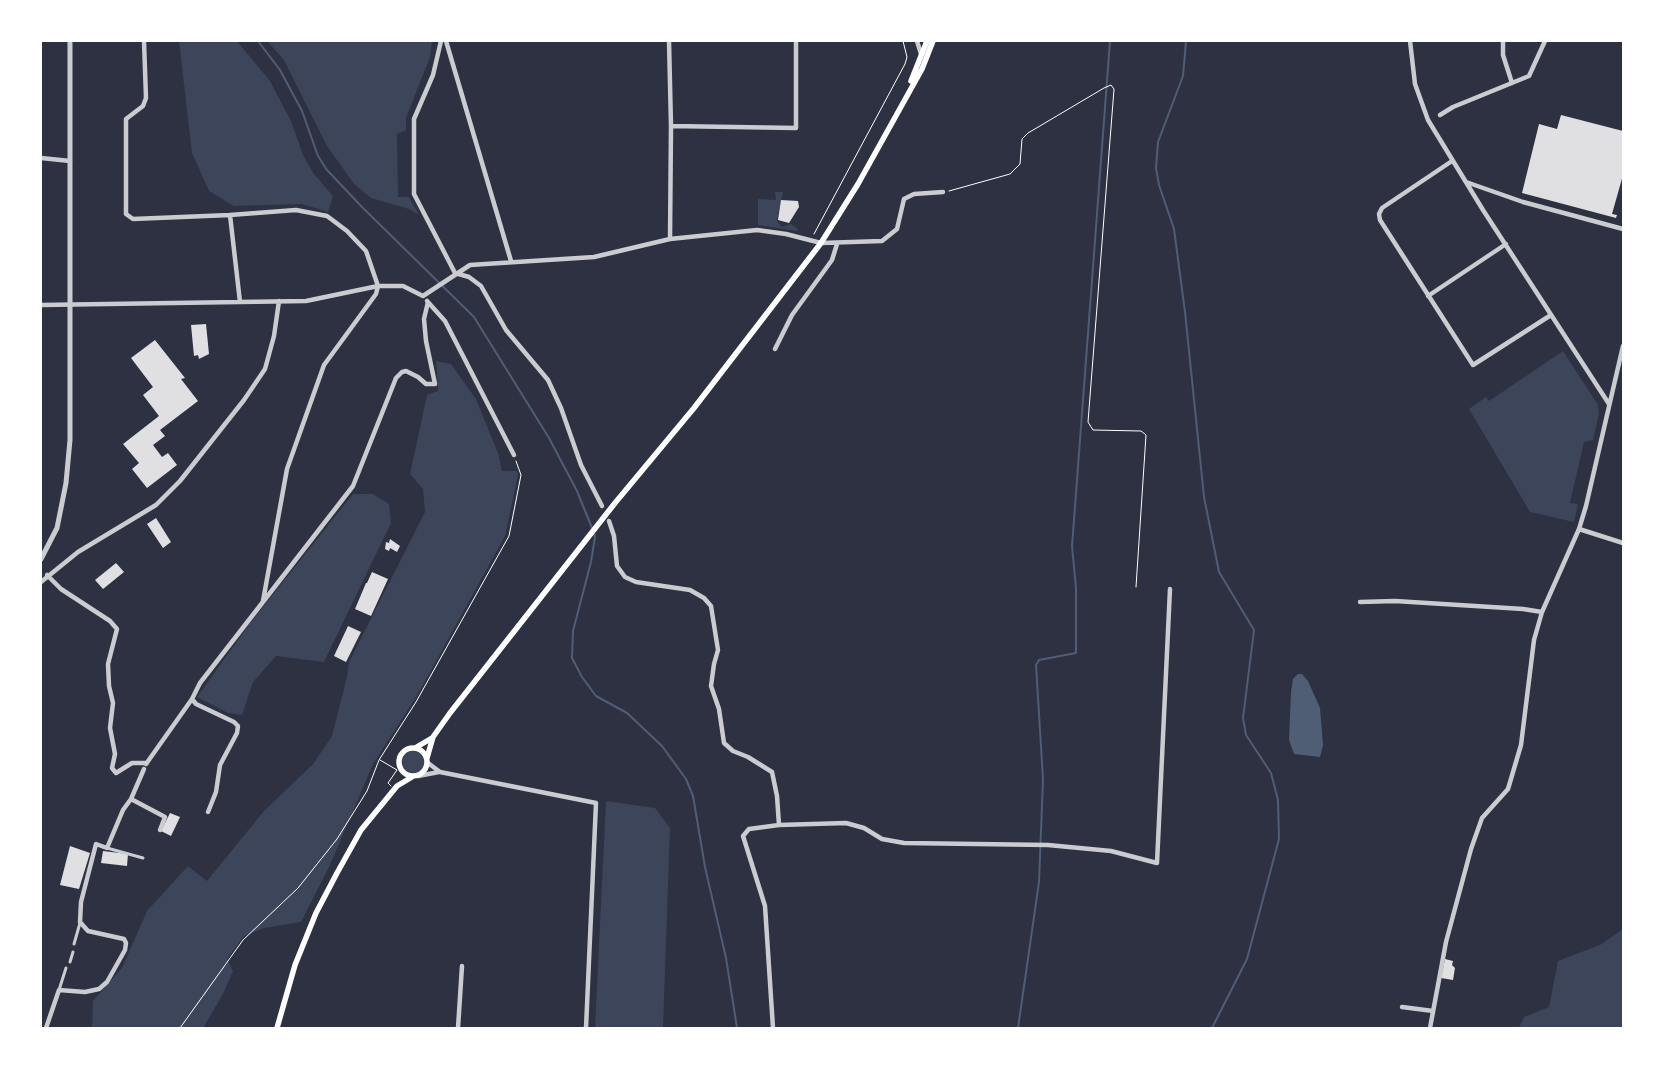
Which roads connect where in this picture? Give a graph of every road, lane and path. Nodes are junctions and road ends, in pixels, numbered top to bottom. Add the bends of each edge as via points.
1 (70, 41) edge
2 (144, 41) edge
3 (441, 41) edge
4 (446, 41) edge
5 (669, 41) edge
6 (796, 41) edge
7 (903, 41) edge
8 (917, 41) edge
9 (927, 41) edge
10 (933, 41) edge
11 (1410, 41) edge
12 (1503, 41) edge
13 (1545, 41) edge
14 (921, 56) junction
15 (1512, 83) junction
16 (907, 93) junction
17 (1440, 115) dead end
18 (671, 126) junction
19 (41, 158) edge
20 (70, 161) junction
21 (1452, 161) junction
22 (1466, 182) junction
23 (943, 192) joint
24 (230, 215) junction
25 (1623, 229) edge
26 (670, 239) junction
27 (810, 240) junction
28 (821, 243) junction
29 (837, 244) junction
30 (1506, 244) junction
31 (511, 261) junction
32 (453, 275) junction
33 (378, 286) junction
34 (423, 296) junction
35 (1428, 296) junction
36 (279, 301) junction
37 (240, 302) junction
38 (428, 302) junction
39 (41, 305) edge
40 (70, 305) junction
41 (1552, 315) junction
42 (1623, 346) edge
43 (775, 349) dead end
44 (1609, 404) junction
45 (514, 455) joint
46 (602, 506) dead end
47 (608, 521) dead end
48 (1578, 529) junction
49 (1623, 543) edge
50 (41, 559) edge
51 (47, 575) junction
52 (41, 582) edge
53 (1136, 587) dead end
54 (1170, 589) dead end
55 (263, 601) junction
56 (1360, 602) dead end
57 (1542, 612) junction
58 (192, 700) junction
59 (433, 737) junction
60 (415, 748) junction
61 (379, 760) junction
62 (428, 761) junction
63 (400, 766) junction
64 (144, 770) dead end
65 (440, 772) junction
66 (415, 776) junction
67 (388, 783) dead end
68 (397, 786) junction
69 (131, 799) junction
70 (208, 812) dead end
71 (779, 825) junction
72 (160, 830) dead end
73 (107, 848) junction
74 (143, 858) dead end
75 (80, 922) junction
76 (74, 944) dead end
77 (73, 952) dead end
78 (70, 962) dead end
79 (462, 966) dead end
80 (66, 968) dead end
81 (59, 990) junction
82 (1402, 1007) dead end
83 (1433, 1011) junction
84 (46, 1028) edge
85 (180, 1028) edge
86 (277, 1028) edge
87 (458, 1028) edge
88 (586, 1028) edge
89 (773, 1028) edge
90 (1430, 1028) edge

1 - 20 street
2 - 24 street via 146,98 143,106 126,119 126,214 133,219
3 - 32 street via 433,75 414,119 414,194
4 - 31 street
5 - 18 street
6 - 18 street via 796,128
7 - 27 path via 907,57 905,64
8 - 14 street
9 - 14 main road
10 - 16 main road
11 - 21 street via 1411,64 1421,102
12 - 15 street via 1503,55
13 - 15 street via 1529,76
14 - 16 main road
15 - 17 street
16 - 28 main road via 858,184
18 - 26 street
19 - 20 street
20 - 40 street
21 - 22 street
21 - 35 street via 1382,208 1379,214
22 - 25 street via 1523,202
22 - 30 street
23 - 29 street via 914,194 904,199 897,230 882,241
23 - 53 path via 1010,174 1020,164 1022,139 1104,88 1111,85 1114,89 1088,422 1093,430 1141,431 1146,435
24 - 33 street via 296,210 327,216 366,251
24 - 37 street
26 - 27 street via 756,230
26 - 31 street via 594,257
27 - 28 street
28 - 29 street
28 - 59 main road
29 - 43 street via 832,260 792,315
30 - 35 street
30 - 41 street
31 - 32 street via 470,265
32 - 34 street
32 - 46 street via 469,277 481,286 506,330 548,380 581,465
33 - 34 street via 403,286
33 - 36 street via 306,301
33 - 55 street via 376,294 324,365 288,469
34 - 38 street
35 - 41 street via 1473,365
36 - 37 street
36 - 51 street via 265,369 180,481 156,505 78,552
37 - 40 street
38 - 45 street via 445,320
38 - 55 street via 424,319 426,341 436,384 430,386 406,372 396,378 354,486
39 - 40 street
40 - 50 street via 69,461 57,528
41 - 44 street
42 - 44 street
44 - 48 street
45 - 61 path via 521,475 508,536 416,702
47 - 71 street via 614,536 616,566 625,576 636,582 690,590 711,606 718,650 711,686 719,709 724,743 772,772
48 - 49 street
48 - 57 street
51 - 52 street
51 - 58 street via 61,589 117,629 108,664 113,703 110,728 115,754 112,768 116,773 132,763 147,763
54 - 71 street via 1157,863 1111,851 1048,845 904,843 882,839 864,828 846,823
55 - 58 street via 200,683
56 - 57 street via 1395,601
57 - 83 street via 1534,640 1522,745 1508,789 1482,818 1471,849 1446,942
58 - 70 street via 238,726 220,766 216,792
59 - 60 main road
59 - 62 main road
60 - 62 main road via 423,751
60 - 63 main road via 404,752
61 - 67 path via 397,770
61 - 85 path via 366,791 337,839 298,888 243,940
62 - 65 street
62 - 66 main road via 425,771
63 - 66 main road via 404,773
63 - 68 main road
64 - 69 street
65 - 66 street
65 - 88 street via 596,803
66 - 68 main road
68 - 86 main road via 361,830 316,913 295,965
69 - 72 street via 165,817
69 - 73 street
71 - 89 street via 749,829 743,836 765,906
73 - 74 street
73 - 75 street via 96,844 81,902
75 - 76 street
75 - 81 street via 88,931 124,939 125,950 107,982 99,989 84,992
77 - 78 street
79 - 87 street
80 - 81 street
81 - 84 street
82 - 83 street
83 - 90 street

